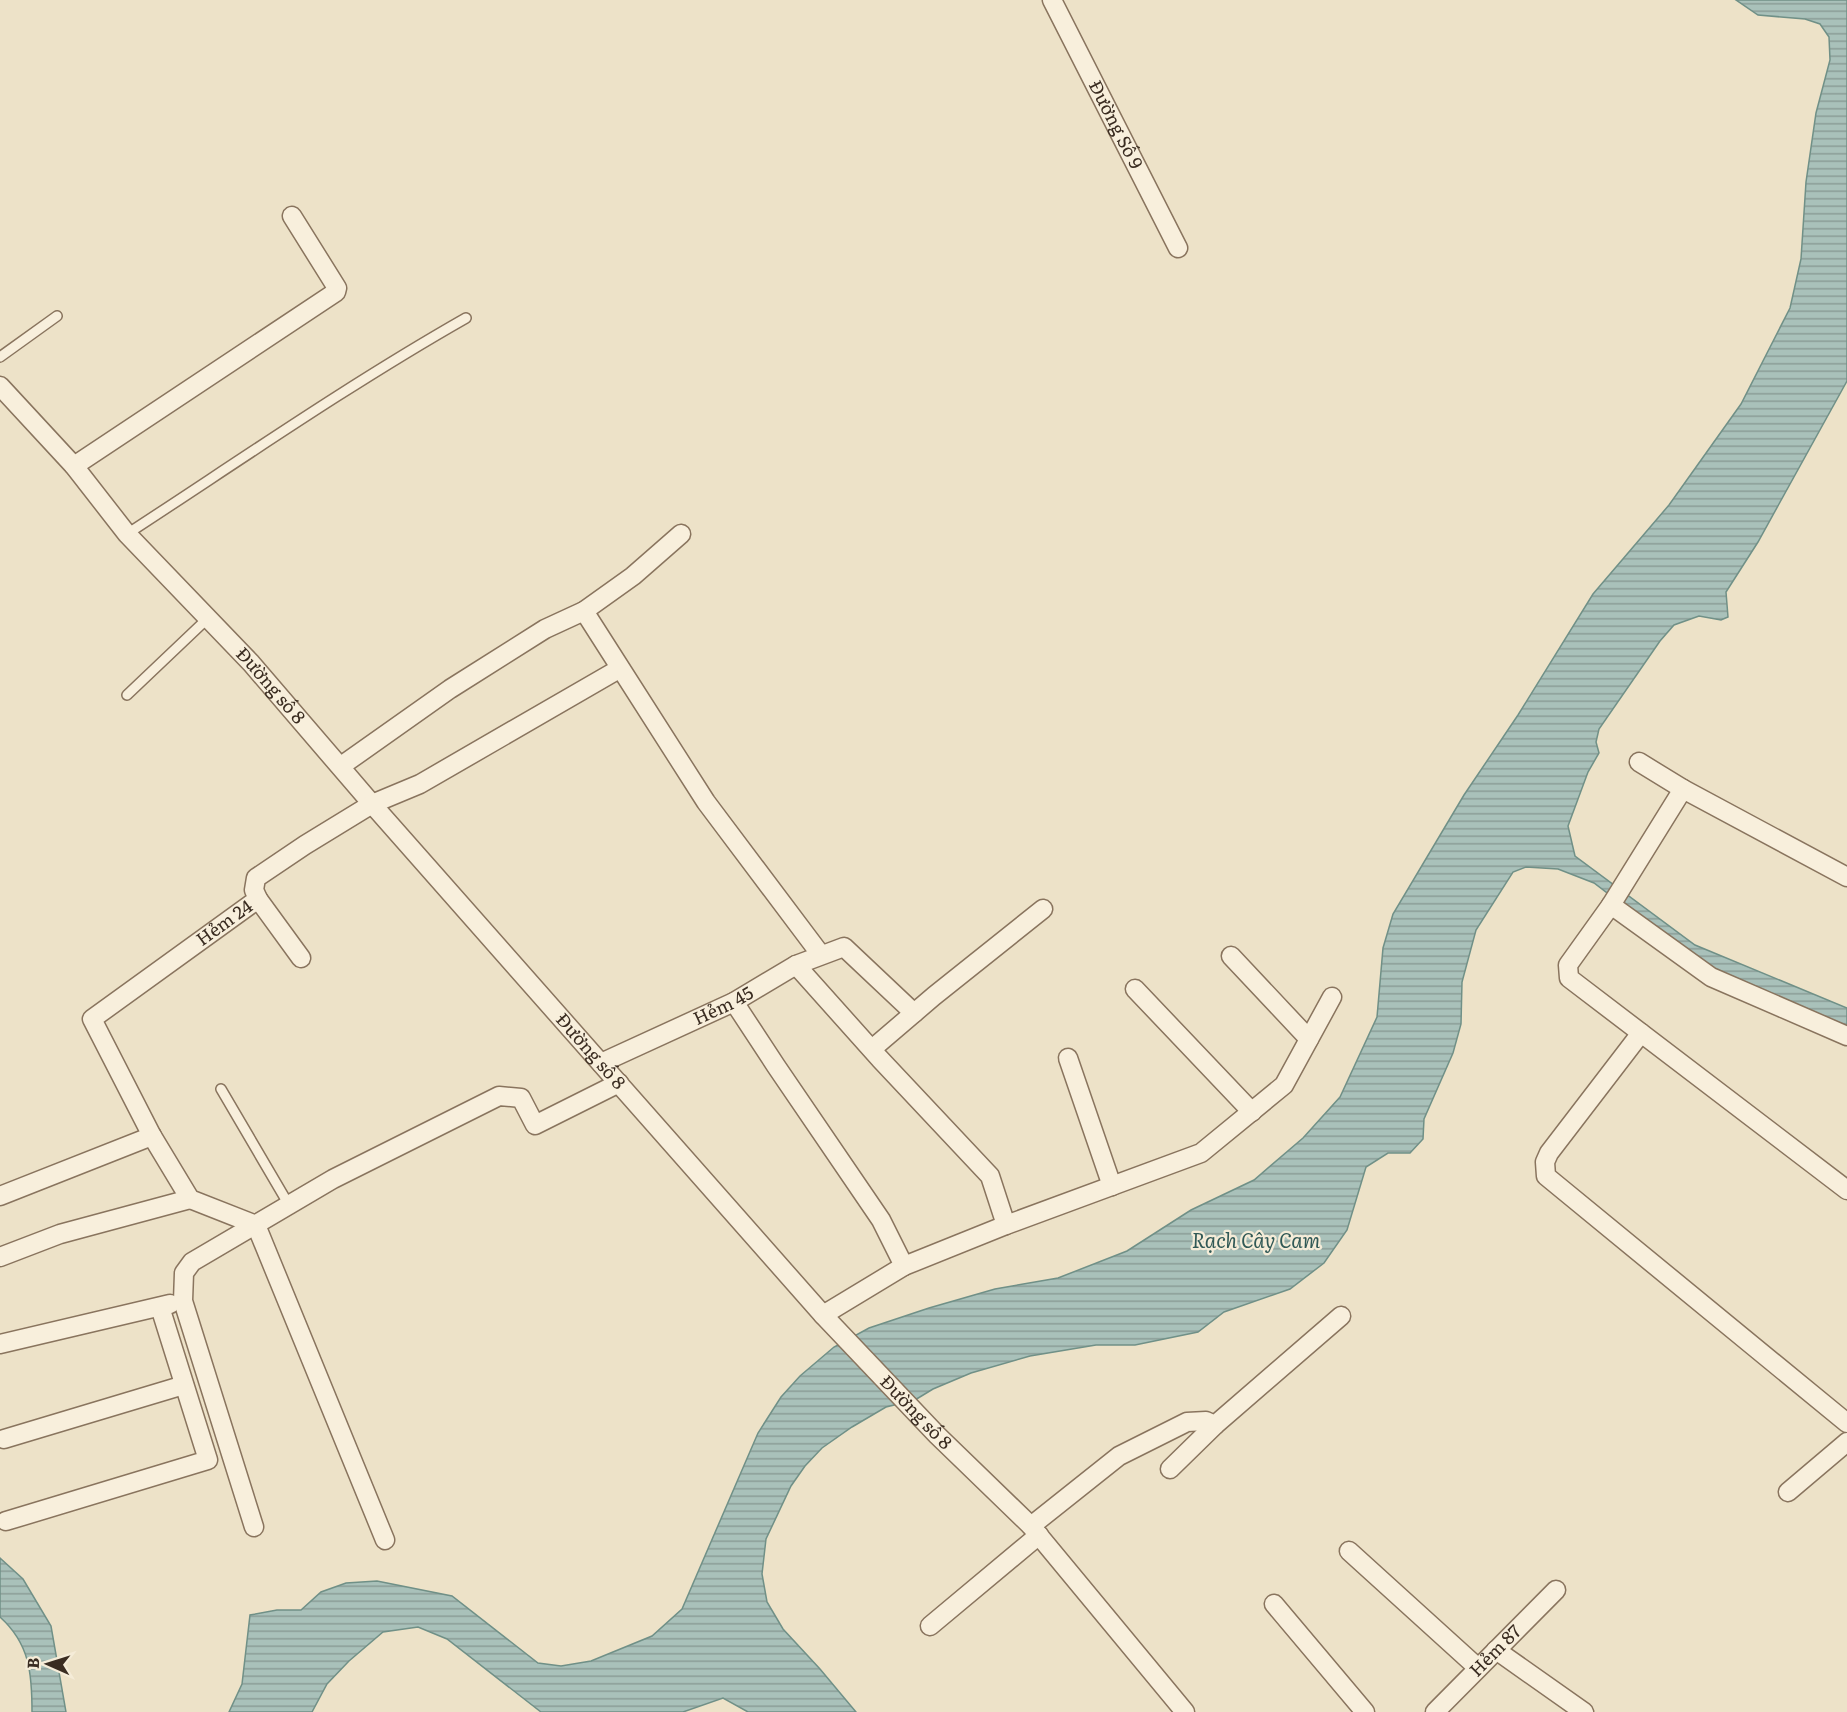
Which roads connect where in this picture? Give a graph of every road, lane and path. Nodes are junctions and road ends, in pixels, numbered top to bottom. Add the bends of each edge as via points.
1 (1052, 0) edge
2 (292, 216) dead end
3 (1178, 248) dead end
4 (57, 316) dead end
5 (466, 318) dead end
6 (0, 357) edge
7 (0, 386) edge
8 (74, 466) junction
9 (127, 534) junction
10 (681, 534) dead end
11 (584, 611) junction
12 (207, 618) junction
13 (619, 669) junction
14 (128, 695) dead end
15 (1639, 762) dead end
16 (340, 766) junction
17 (1683, 789) junction
18 (372, 804) junction
19 (1847, 877) edge
20 (258, 898) junction
21 (1611, 905) junction
22 (1043, 909) dead end
23 (821, 956) junction
24 (1231, 956) dead end
25 (301, 958) dead end
26 (796, 965) junction
27 (1135, 989) dead end
28 (1332, 997) dead end
29 (734, 1002) junction
30 (914, 1013) junction
31 (1641, 1033) junction
32 (1847, 1036) edge
33 (1309, 1039) junction
34 (872, 1049) junction
35 (1068, 1058) dead end
36 (601, 1063) junction
37 (619, 1083) junction
38 (221, 1089) dead end
39 (1251, 1112) junction
40 (152, 1136) junction
41 (1112, 1186) junction
42 (1847, 1190) edge
43 (0, 1196) edge
44 (190, 1199) junction
45 (290, 1205) junction
46 (256, 1225) junction
47 (1006, 1225) junction
48 (0, 1257) edge
49 (904, 1266) junction
50 (183, 1301) junction
51 (160, 1307) junction
52 (1341, 1316) dead end
53 (827, 1319) junction
54 (0, 1344) edge
55 (184, 1385) junction
56 (1847, 1423) edge
57 (1215, 1425) junction
58 (4, 1439) dead end
59 (1847, 1442) edge
60 (1170, 1469) dead end
61 (1788, 1491) dead end
62 (6, 1521) dead end
63 (254, 1527) dead end
64 (1035, 1531) junction
65 (385, 1539) dead end
66 (1349, 1551) dead end
67 (1556, 1590) dead end
68 (1274, 1604) dead end
69 (930, 1626) dead end
70 (1496, 1650) junction
71 (1478, 1668) junction
72 (1185, 1712) edge
73 (1365, 1712) edge
74 (1435, 1712) edge
75 (1584, 1712) edge

1 - 3 street, Đường Số 9
2 - 8 street via 336,292
4 - 6 lane
5 - 9 lane
7 - 8 street, Đường số 8
8 - 9 street, Đường số 8
9 - 12 street, Đường số 8
10 - 11 street via 633,576
11 - 13 street
11 - 16 street via 545,629 450,689
12 - 14 lane
12 - 16 street, Đường số 8
13 - 18 street via 420,784
13 - 23 street via 706,802
15 - 17 street
16 - 18 street, Đường số 8
17 - 19 street
17 - 21 street
18 - 20 street, Hẻm 24 via 256,879 254,890
18 - 36 street, Đường số 8
20 - 25 street
20 - 40 street, Hẻm 24 via 92,1019
21 - 31 street via 1568,965 1569,978
21 - 32 street via 1711,977
22 - 30 street
23 - 26 street, Hẻm 45
23 - 30 street, Hẻm 45 via 844,947
24 - 33 street
26 - 29 street, Hẻm 45
26 - 34 street
27 - 39 street
28 - 33 street
29 - 36 street, Hẻm 45
29 - 49 street via 881,1220
30 - 34 street
31 - 42 street
31 - 56 street via 1549,1153 1546,1176
33 - 39 street via 1284,1085
34 - 47 street via 990,1176
35 - 41 street
36 - 37 street, Đường số 8
37 - 45 street via 535,1125 521,1098 499,1096 333,1179
37 - 53 street, Đường số 8
38 - 45 lane
39 - 41 street via 1201,1153
40 - 43 street
40 - 44 street
41 - 47 street
44 - 46 street
44 - 48 street via 60,1234
45 - 46 street
46 - 50 street via 192,1262 184,1273
46 - 65 street
47 - 49 street
49 - 53 street
50 - 51 street
50 - 63 street
51 - 54 street
51 - 55 street
52 - 57 street
53 - 64 street, Đường số 8
55 - 58 street
55 - 62 street via 208,1460
57 - 60 street
57 - 64 street via 1206,1421 1187,1422 1119,1456 1068,1495
59 - 61 street
64 - 69 street
64 - 72 street, Đường số 8
66 - 71 street
67 - 70 street, Hẻm 87
68 - 73 street
70 - 71 street, Hẻm 87
70 - 75 street
71 - 74 street, Hẻm 87

